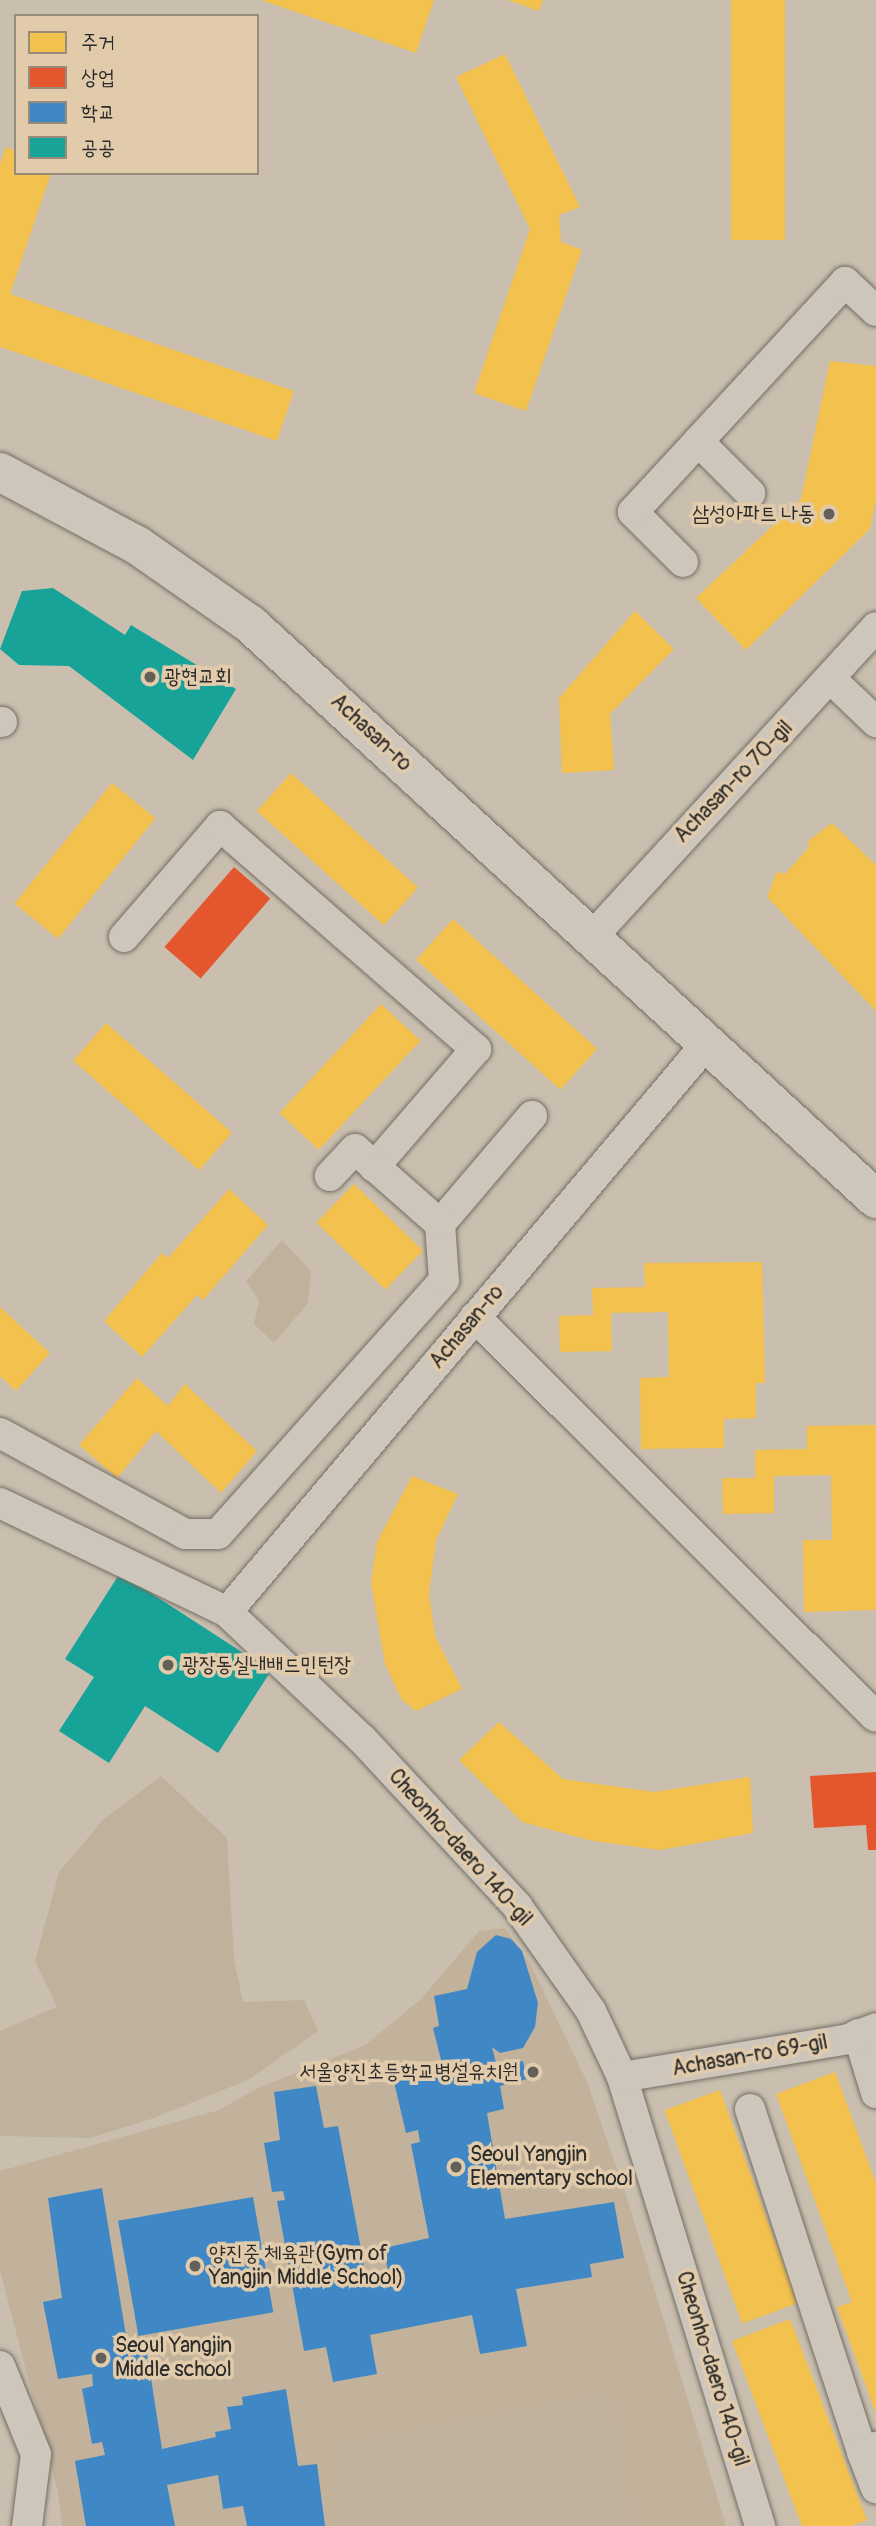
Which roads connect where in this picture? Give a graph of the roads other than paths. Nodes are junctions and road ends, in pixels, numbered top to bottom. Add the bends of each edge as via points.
1 (876, 311) edge
2 (698, 441) junction
3 (0, 471) edge
4 (750, 493) dead end
5 (683, 562) dead end
6 (876, 627) edge
7 (832, 680) junction
8 (876, 722) edge
9 (124, 937) dead end
10 (592, 937) junction
11 (708, 1042) junction
12 (532, 1116) dead end
13 (374, 1167) junction
14 (330, 1176) dead end
15 (876, 1199) edge
16 (440, 1224) junction
17 (475, 1317) junction
18 (0, 1433) edge
19 (0, 1503) edge
20 (227, 1612) junction
21 (876, 1717) edge
22 (867, 2031) edge
23 (622, 2077) junction
24 (876, 2093) edge
25 (750, 2109) dead end
26 (0, 2366) edge
27 (869, 2450) edge
28 (876, 2488) edge
29 (27, 2526) edge
30 (760, 2526) edge

1 - 2 street via 845,282
2 - 4 street
2 - 5 street via 633,512
3 - 10 main road, Achasan-ro via 137,545 250,624
6 - 7 street, Achasan-ro 70-gil
7 - 8 street
7 - 10 street, Achasan-ro 70-gil
9 - 13 street via 220,826 476,1049
10 - 11 main road, Achasan-ro
11 - 15 main road, Achasan-ro
11 - 17 street, Achasan-ro
12 - 16 street
13 - 14 street via 355,1149
13 - 16 street
16 - 18 street via 444,1280 218,1534 185,1534
17 - 20 street, Achasan-ro
17 - 21 street
19 - 20 street, Cheonho-daero 140-gil
20 - 23 street, Cheonho-daero 140-gil via 362,1739 517,1906 590,2011
22 - 23 street, Achasan-ro 69-gil
22 - 24 street
23 - 30 street, Cheonho-daero 140-gil
25 - 27 street
26 - 29 street via 36,2454
27 - 28 street

